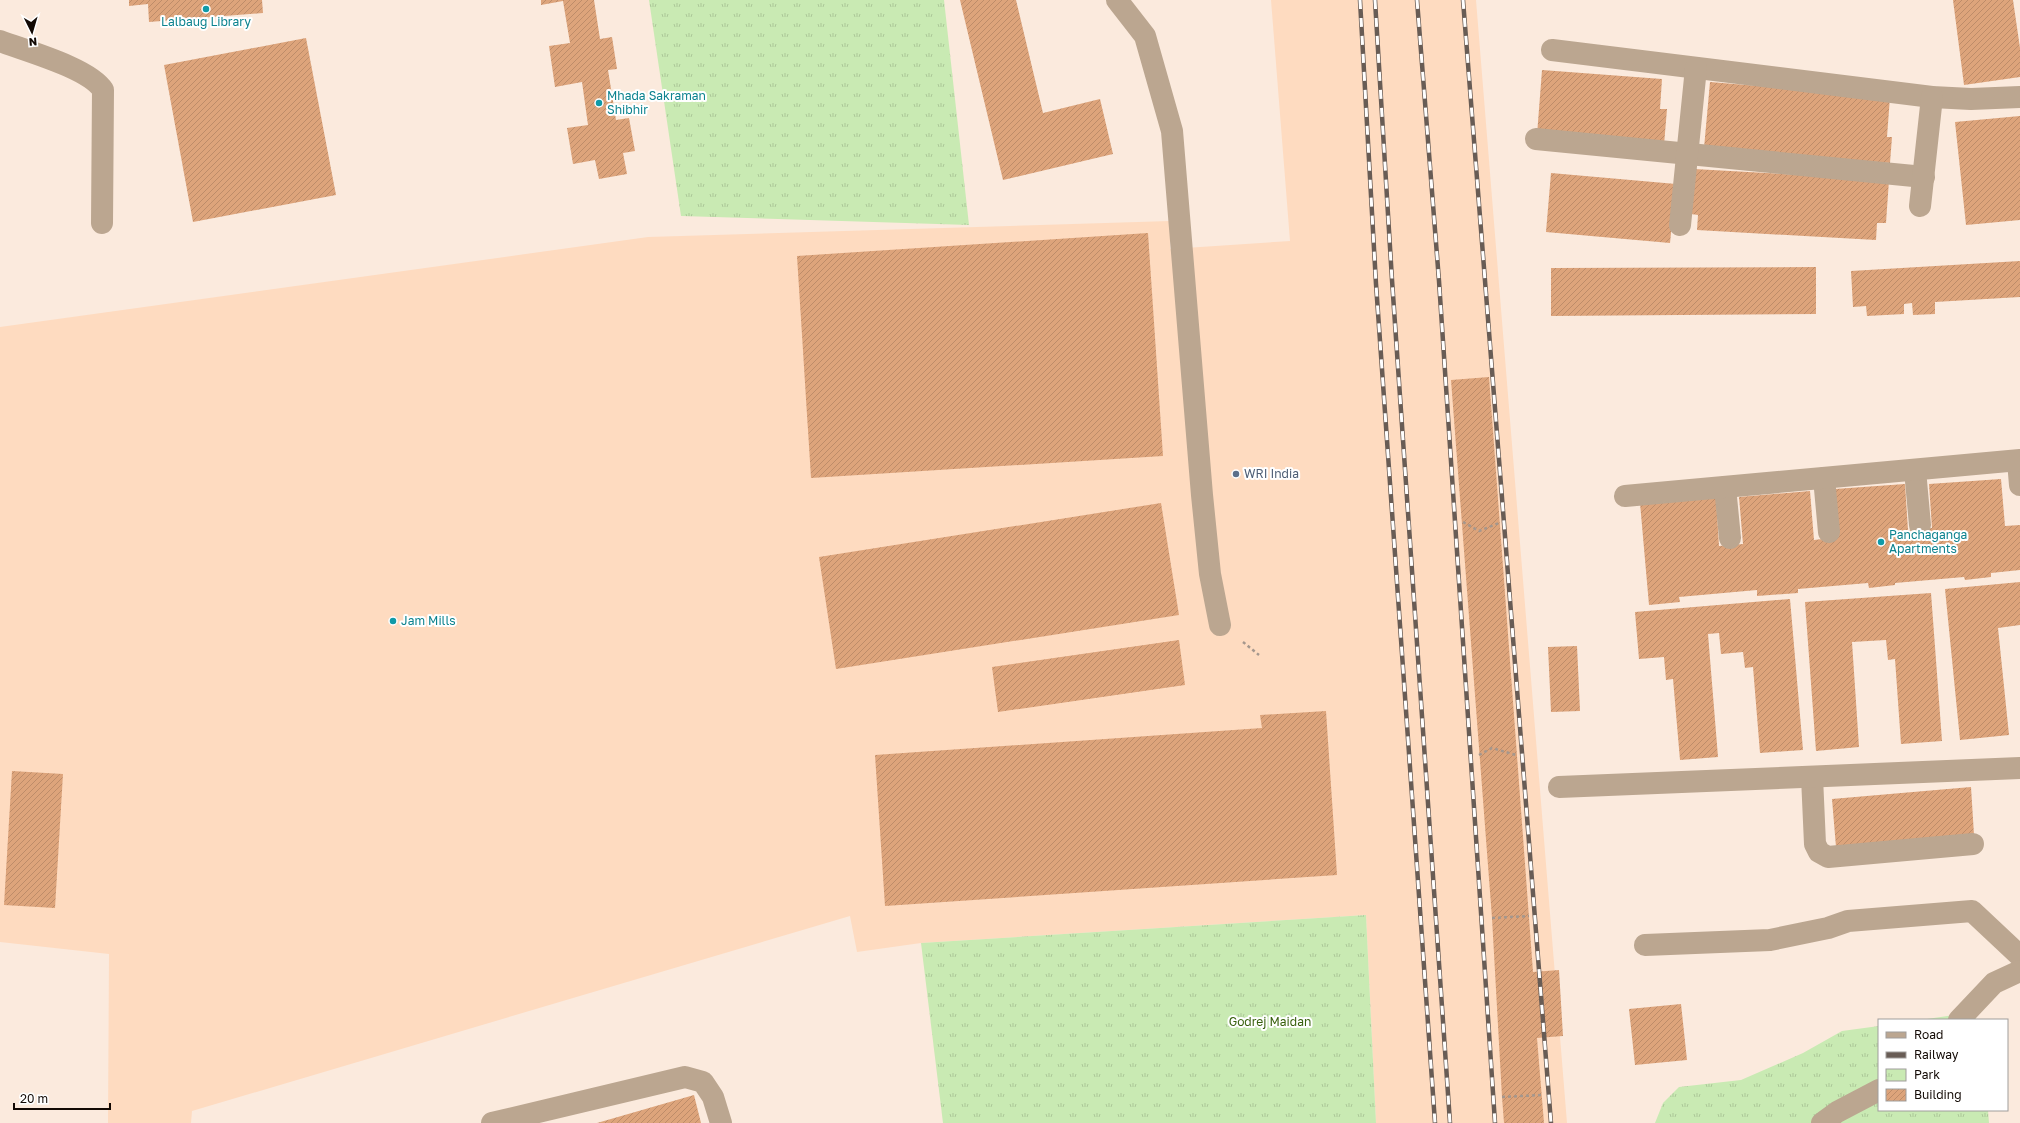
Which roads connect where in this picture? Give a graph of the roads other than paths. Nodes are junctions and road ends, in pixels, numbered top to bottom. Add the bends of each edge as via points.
1 (1117, 0) edge
2 (0, 41) edge
3 (1552, 50) dead end
4 (1696, 68) junction
5 (1932, 97) junction
6 (2020, 97) edge
7 (1536, 139) dead end
8 (1687, 154) junction
9 (1924, 177) junction
10 (1920, 206) dead end
11 (102, 223) dead end
12 (1680, 225) dead end
13 (2019, 460) edge
14 (1915, 470) junction
15 (1824, 478) junction
16 (2020, 485) edge
17 (1725, 487) junction
18 (1625, 496) dead end
19 (1920, 525) dead end
20 (1829, 532) dead end
21 (1730, 538) dead end
22 (1220, 625) dead end
23 (2020, 768) edge
24 (1812, 777) junction
25 (1559, 788) dead end
26 (1973, 844) dead end
27 (1645, 945) dead end
28 (2020, 956) edge
29 (2020, 971) edge
30 (1960, 1019) edge
31 (1878, 1091) edge
32 (492, 1123) edge
33 (721, 1123) edge
34 (1822, 1123) edge

1 - 22 street via 1145,36 1172,131 1202,495 1210,574
2 - 11 street via 81,72 98,82 104,90
3 - 4 street
4 - 5 street
4 - 8 street
5 - 6 street
5 - 9 street
7 - 8 street
8 - 9 street
8 - 12 street
9 - 10 street
13 - 14 street
13 - 16 street
14 - 15 street
14 - 19 street
15 - 17 street
15 - 20 street
17 - 18 street
17 - 21 street
23 - 24 street
24 - 25 street
24 - 26 street via 1815,844 1819,852 1828,857
27 - 28 street via 1770,940 1828,928 1848,921 1972,911
29 - 30 street via 1994,983
31 - 34 street
32 - 33 street via 685,1077 703,1082 713,1097

